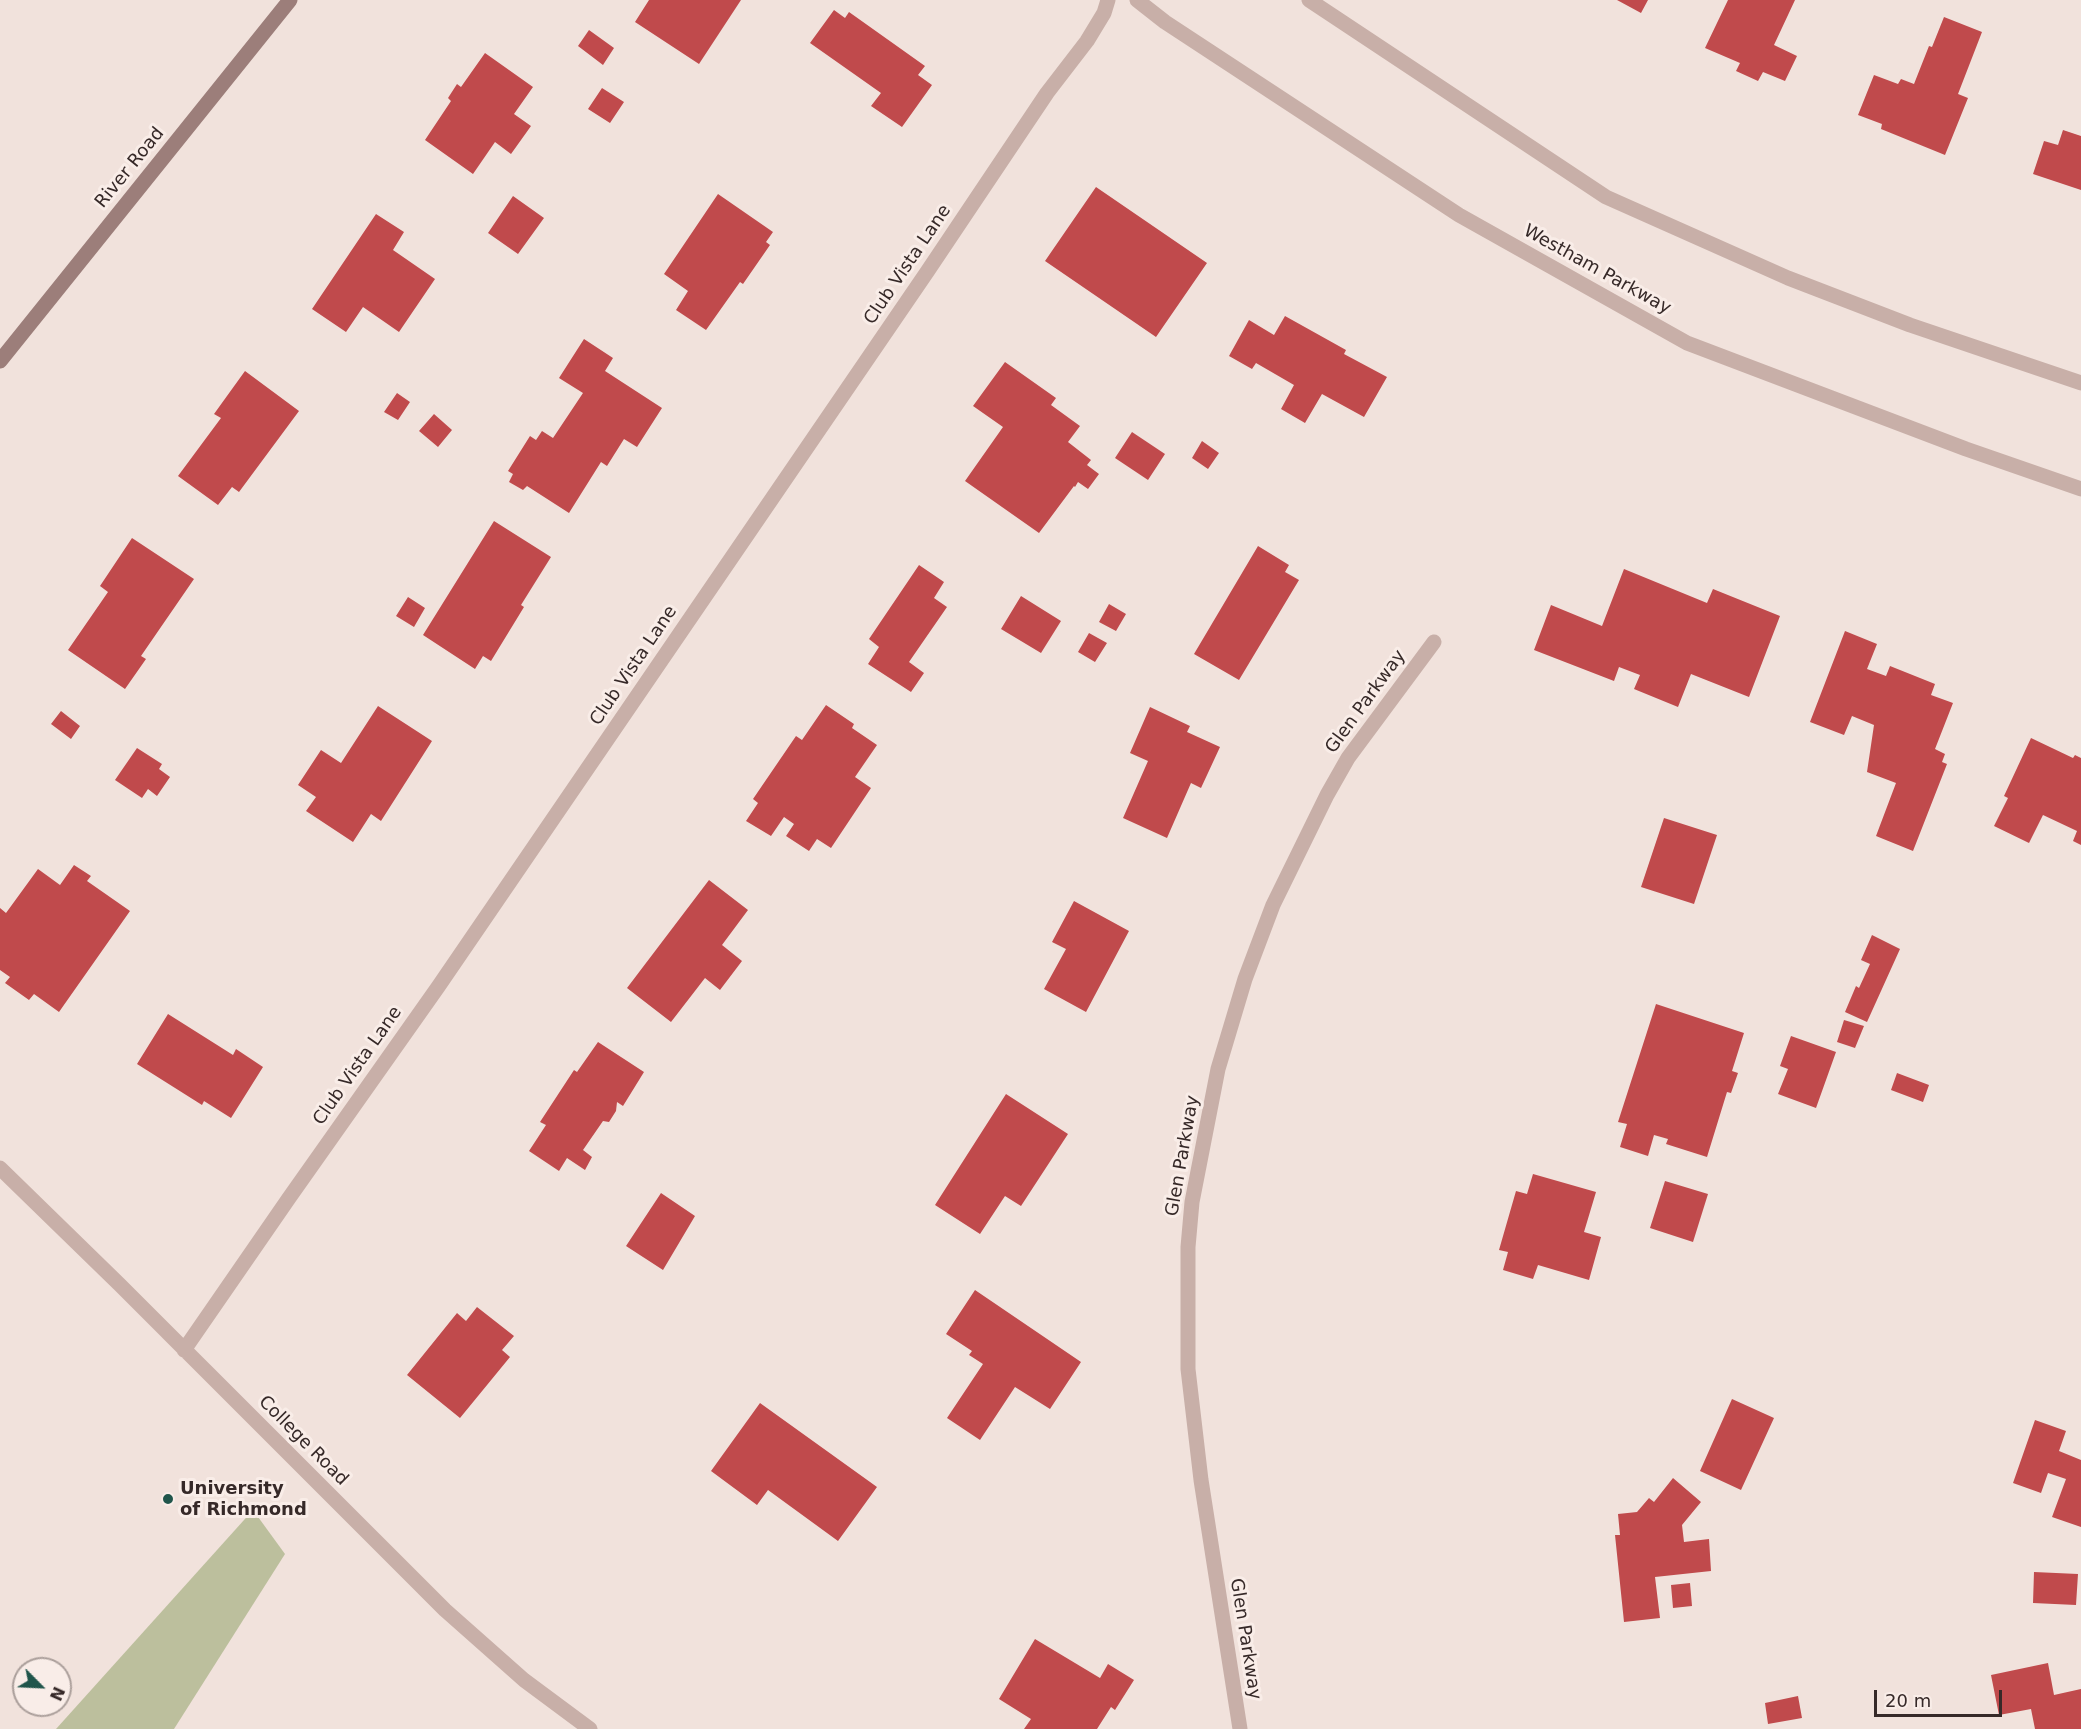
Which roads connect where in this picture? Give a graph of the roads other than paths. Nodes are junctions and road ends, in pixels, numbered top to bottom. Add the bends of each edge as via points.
1 (290, 0) edge
2 (1108, 0) edge
3 (1137, 0) edge
4 (1309, 0) edge
5 (0, 360) edge
6 (2081, 383) edge
7 (2081, 489) edge
8 (1434, 642) dead end
9 (0, 1168) edge
10 (184, 1350) junction
11 (590, 1729) edge
12 (1240, 1729) edge

1 - 5 main road, River Road
2 - 10 street, Club Vista Lane via 1087,41 1047,93 459,958
3 - 7 street, Westham Parkway via 1459,215 1687,343
4 - 6 street via 1606,197 1788,279
8 - 12 street, Glen Parkway via 1348,758 1273,905 1245,979 1218,1069 1192,1202 1188,1368 1201,1480
9 - 10 street, College Road
10 - 11 street, College Road via 445,1610 524,1680

